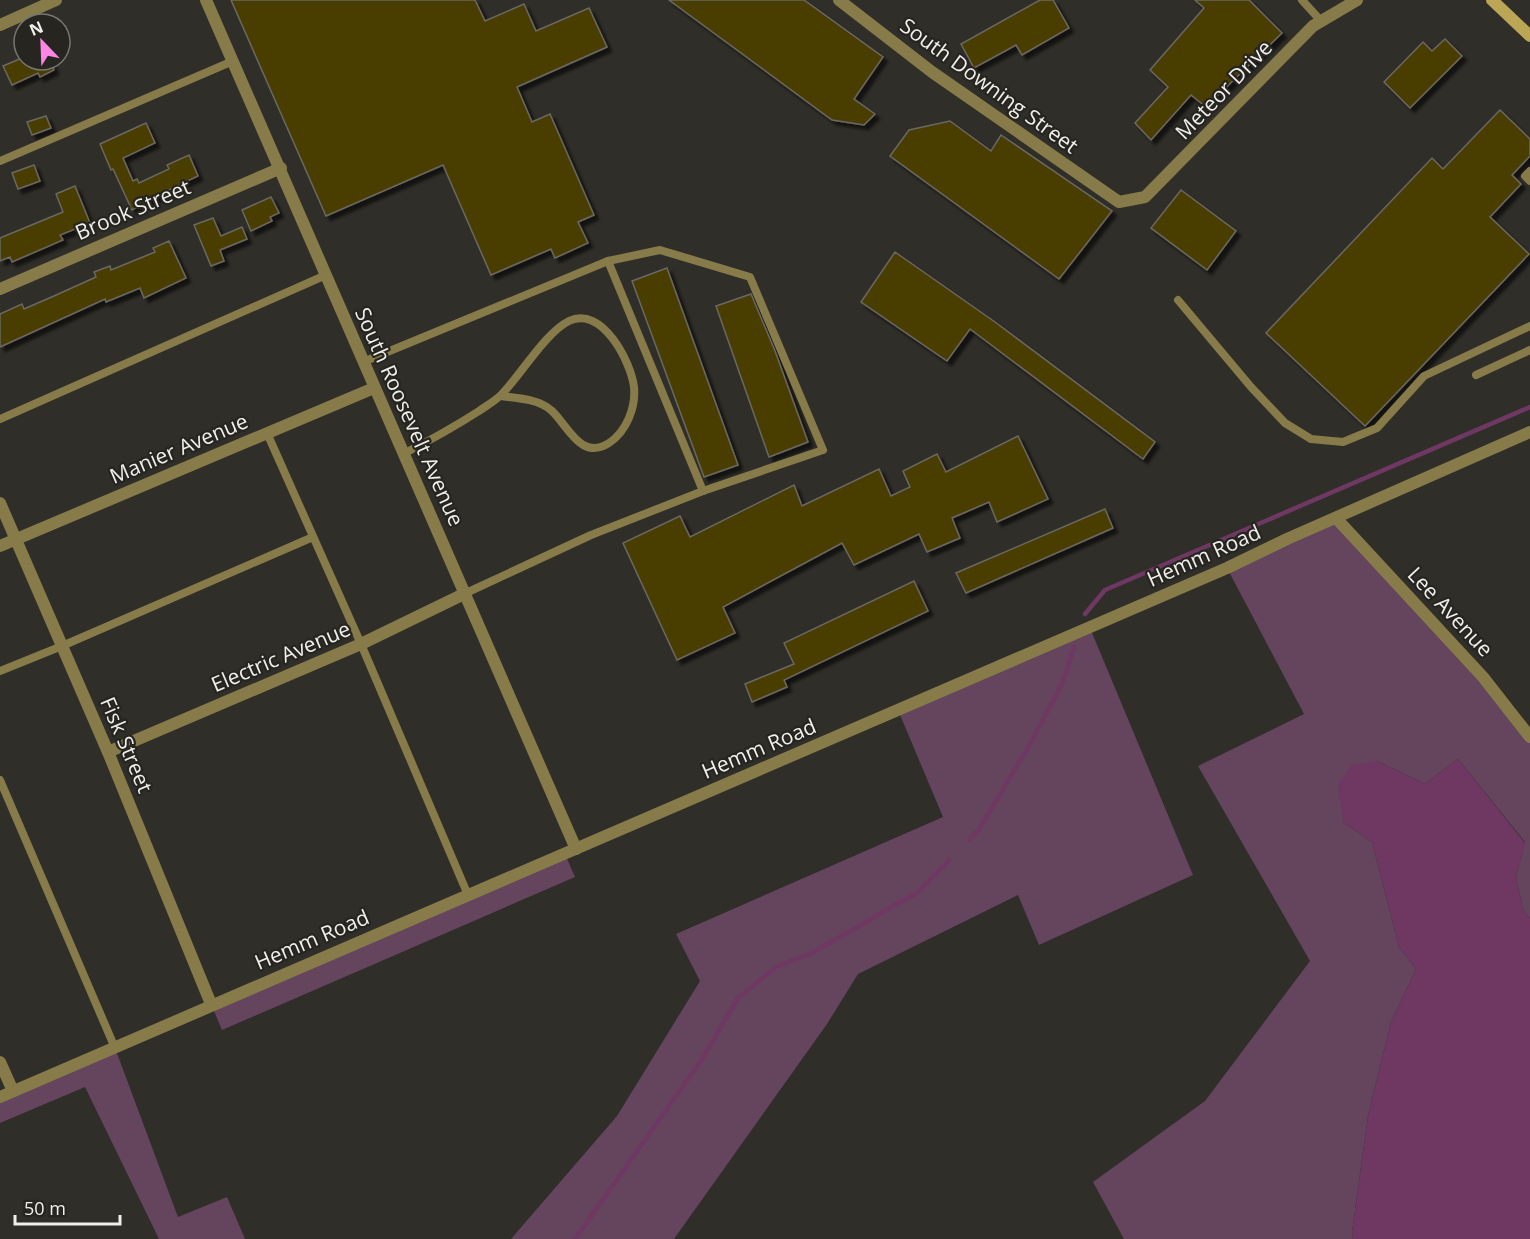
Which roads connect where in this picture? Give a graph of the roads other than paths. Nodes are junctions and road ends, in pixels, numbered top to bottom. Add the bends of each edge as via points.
1 (56, 0) edge
2 (206, 0) edge
3 (838, 0) edge
4 (1302, 0) edge
5 (1357, 0) edge
6 (1492, 0) edge
7 (1321, 21) junction
8 (0, 25) edge
9 (1530, 36) edge
10 (233, 61) junction
11 (0, 161) edge
12 (281, 168) junction
13 (1530, 171) edge
14 (1530, 181) edge
15 (1119, 202) joint
16 (608, 261) junction
17 (326, 275) junction
18 (0, 289) edge
19 (1178, 300) dead end
20 (1530, 326) edge
21 (1530, 350) edge
22 (363, 362) junction
23 (1476, 375) dead end
24 (374, 388) junction
25 (500, 396) junction
26 (0, 419) edge
27 (1530, 432) edge
28 (267, 433) junction
29 (403, 454) junction
30 (703, 491) junction
31 (0, 503) edge
32 (1336, 518) junction
33 (313, 537) junction
34 (16, 539) junction
35 (0, 546) edge
36 (466, 593) junction
37 (361, 645) junction
38 (62, 646) junction
39 (0, 671) edge
40 (1530, 737) edge
41 (108, 752) junction
42 (0, 780) edge
43 (576, 849) junction
44 (468, 895) junction
45 (211, 1005) junction
46 (115, 1048) junction
47 (0, 1062) edge
48 (12, 1091) junction
49 (0, 1096) edge

1 - 8 street
2 - 10 street, South Roosevelt Avenue
3 - 15 street, South Downing Street via 932,72
4 - 7 lane
5 - 7 street, Meteor Drive
6 - 9 main road
7 - 15 street, Meteor Drive via 1145,197
10 - 11 lane
10 - 12 street, South Roosevelt Avenue
12 - 17 street, South Roosevelt Avenue
12 - 18 street, Brook Street
13 - 14 lane via 1525,176
16 - 22 lane
16 - 30 lane
16 - 30 lane via 660,250 750,277 823,450
17 - 22 street, South Roosevelt Avenue
17 - 26 lane
19 - 20 lane via 1285,423 1311,439 1343,442 1377,428 1424,376
21 - 23 lane
22 - 24 street, South Roosevelt Avenue
24 - 28 street, Manier Avenue
24 - 29 street, South Roosevelt Avenue
25 - 25 lane via 556,332 569,320 582,319 599,323 607,330 634,388 630,418 620,433 608,444 591,448 579,443 552,411 529,400
25 - 29 lane
27 - 32 street, Hemm Road
28 - 33 lane
28 - 34 street, Manier Avenue
29 - 36 street, South Roosevelt Avenue
30 - 36 lane via 591,535
31 - 34 street, Fisk Street
32 - 40 street, Lee Avenue via 1482,677
32 - 43 street, Hemm Road
33 - 37 lane
33 - 38 lane
34 - 35 street, Manier Avenue
34 - 38 street, Fisk Street
36 - 37 street, Electric Avenue
36 - 43 street, South Roosevelt Avenue
37 - 41 street, Electric Avenue
37 - 44 lane
38 - 39 lane
38 - 41 street, Fisk Street
41 - 45 street, Fisk Street
42 - 46 lane
43 - 44 street, Hemm Road
44 - 45 street, Hemm Road
45 - 46 street, Hemm Road
46 - 48 street, Hemm Road
47 - 48 street
48 - 49 street, Hemm Road

